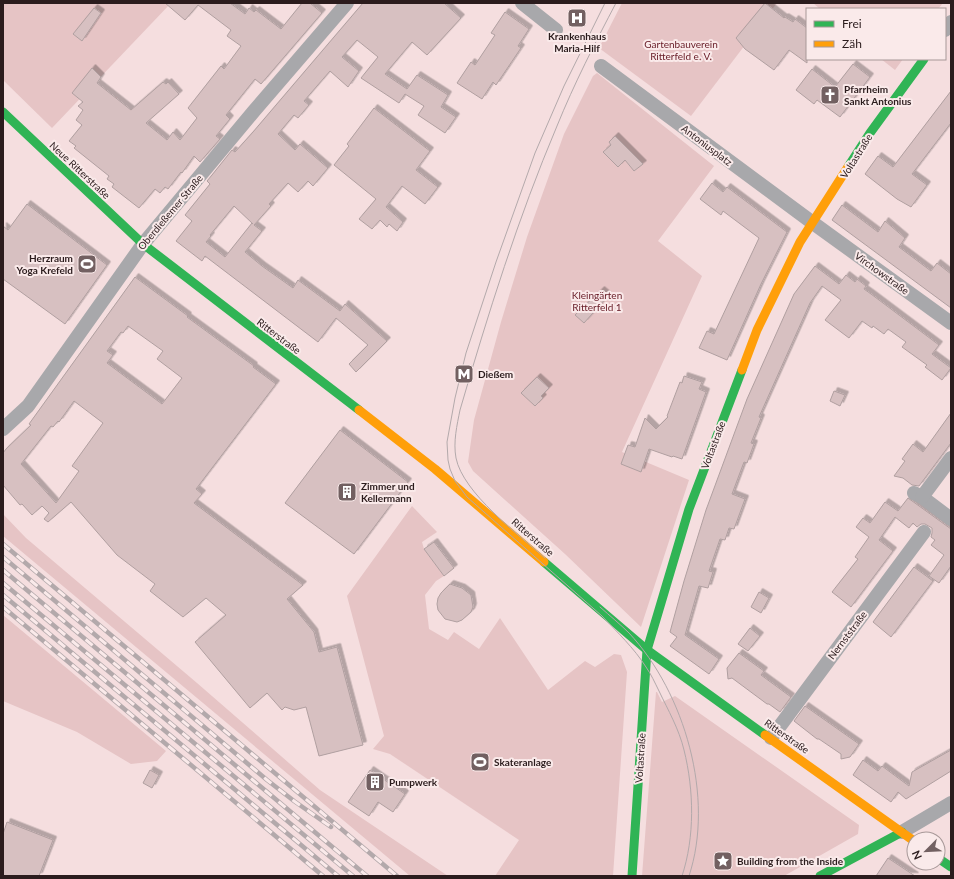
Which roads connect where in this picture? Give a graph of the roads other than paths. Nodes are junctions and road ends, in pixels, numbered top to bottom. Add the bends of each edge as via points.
1 (347, 3) edge
2 (522, 3) edge
3 (556, 30) dead end
4 (923, 60) edge
5 (601, 66) dead end
6 (3, 112) edge
7 (813, 223) junction
8 (143, 244) junction
9 (951, 323) edge
10 (3, 429) edge
11 (951, 458) edge
12 (951, 519) edge
13 (924, 532) dead end
14 (647, 650) junction
15 (771, 738) junction
16 (951, 803) edge
17 (902, 832) junction
18 (906, 835) edge
19 (632, 876) edge
20 (820, 876) edge

1 - 8 street, Oberdießemer Straße
2 - 3 street
4 - 7 main road, Voltastraße via 870,133
5 - 7 street, Antoniusplatz
6 - 8 main road, Neue Ritterstraße
7 - 9 street, Virchowstraße
7 - 14 main road, Voltastraße via 800,242 757,330 736,384 689,509
8 - 10 street, Oberdießemer Straße via 28,406
8 - 14 main road, Ritterstraße via 436,468
11 - 12 street via 918,495
13 - 15 street, Nernststraße
14 - 15 main road, Ritterstraße
14 - 19 main road, Voltastraße
15 - 17 main road, Ritterstraße
16 - 17 street
17 - 18 main road, Ritterstraße
17 - 20 main road

